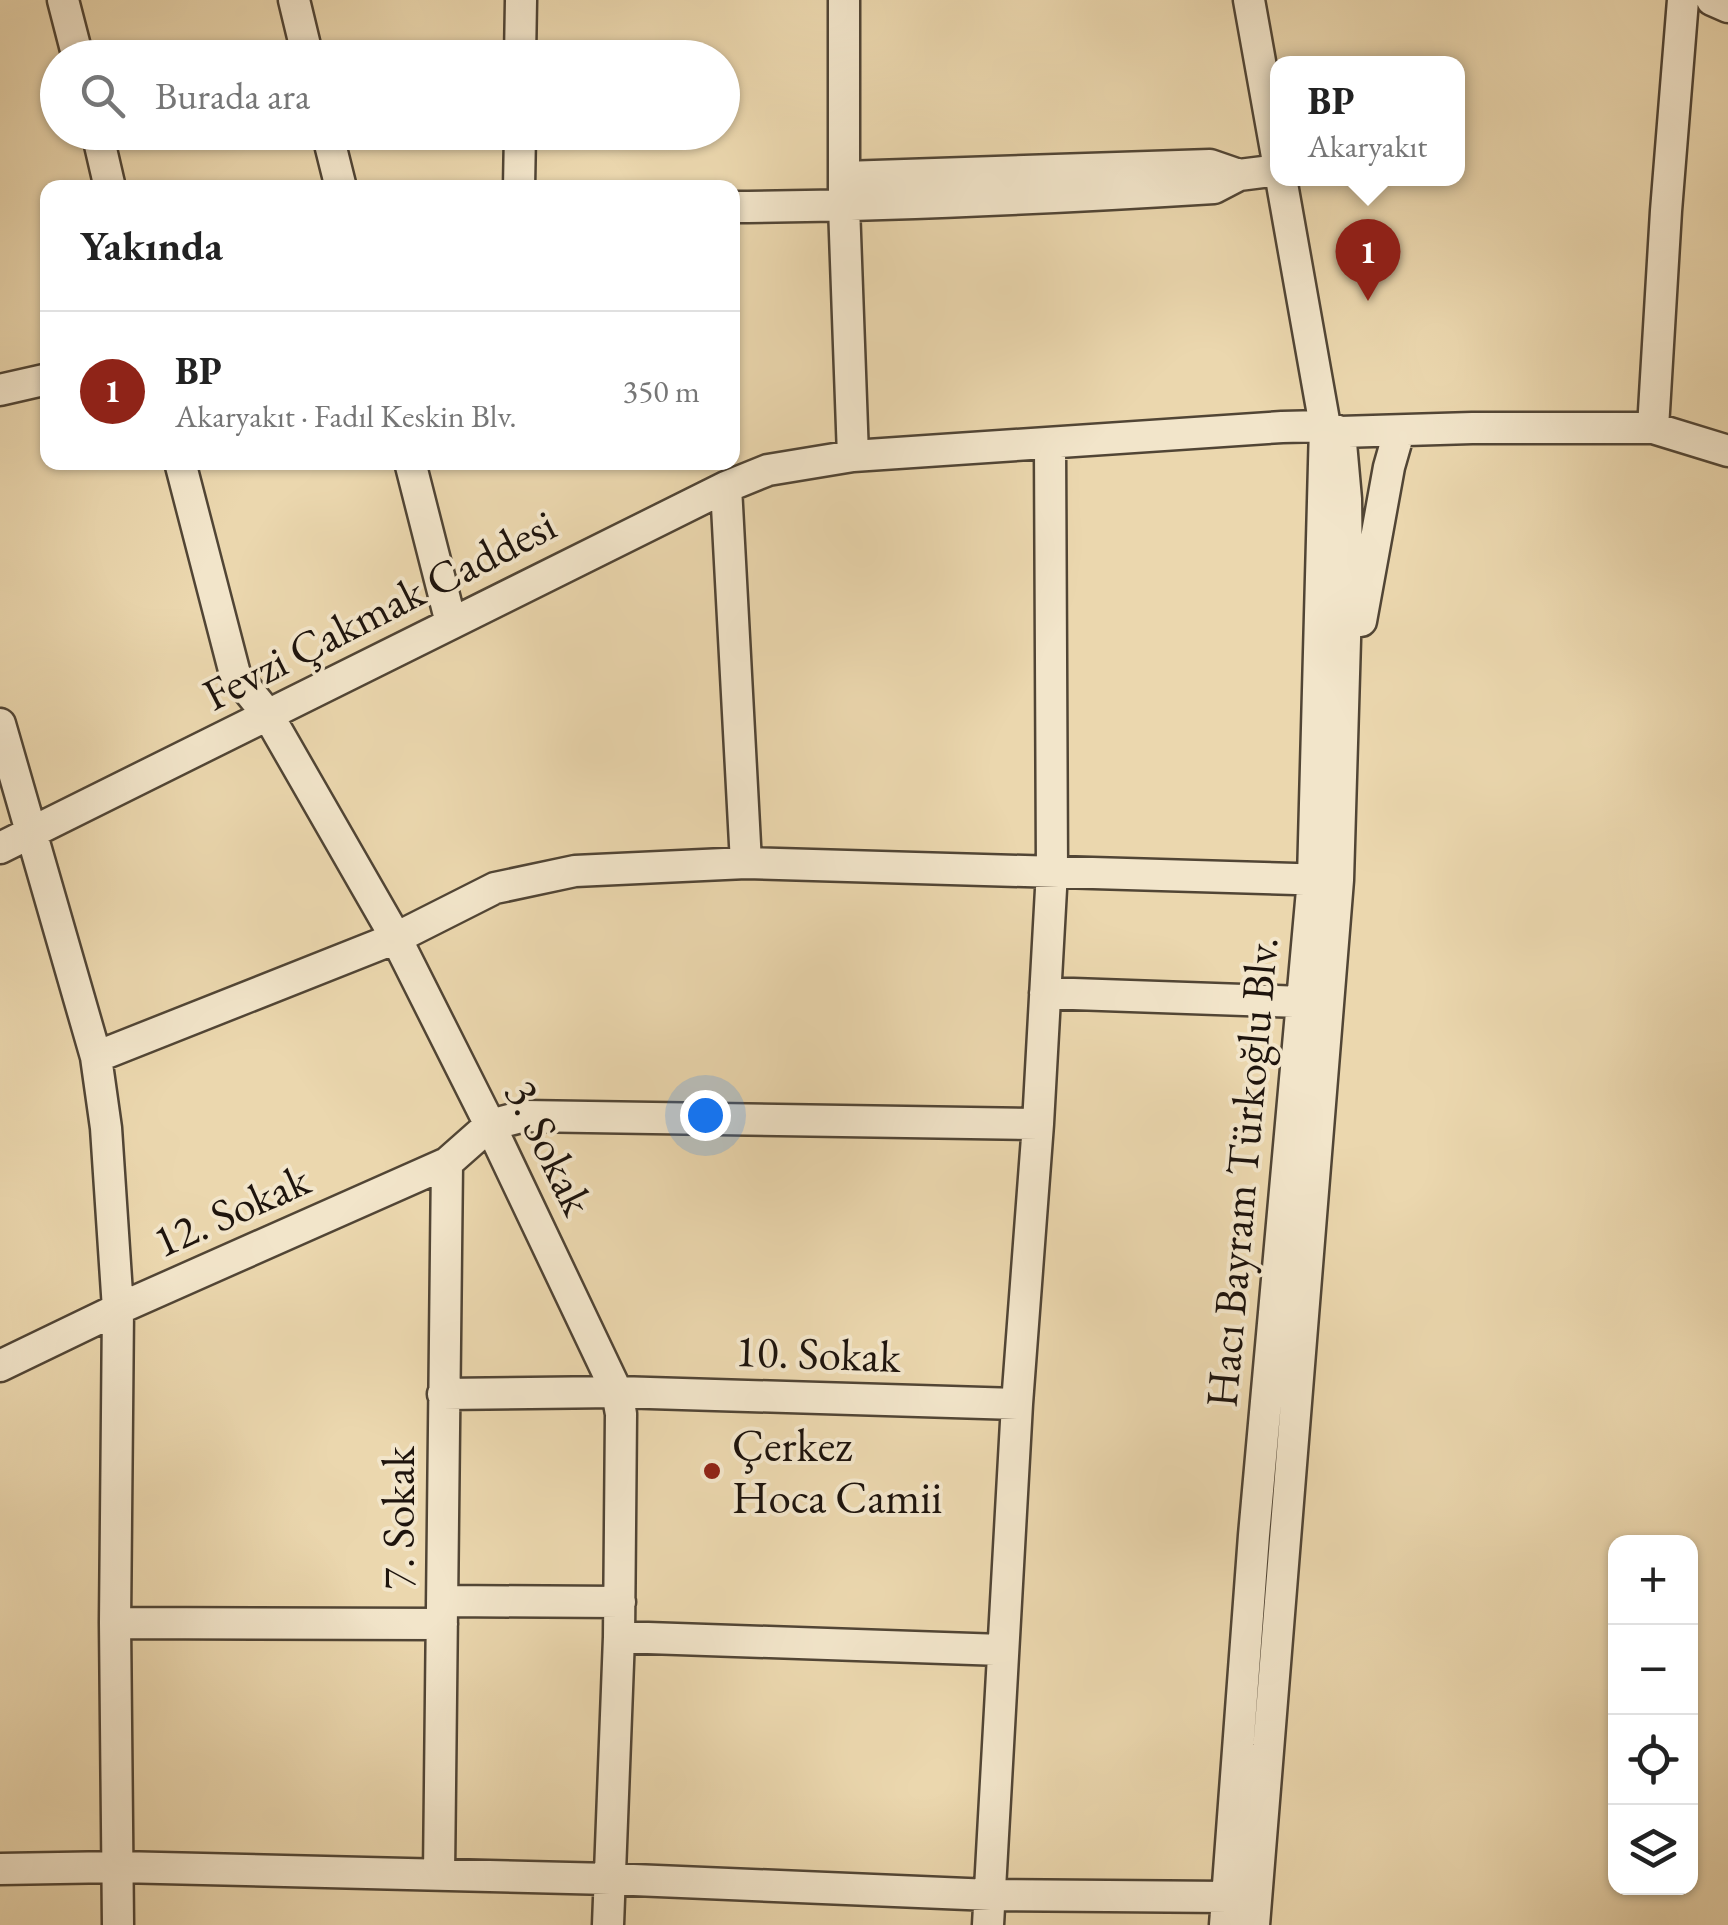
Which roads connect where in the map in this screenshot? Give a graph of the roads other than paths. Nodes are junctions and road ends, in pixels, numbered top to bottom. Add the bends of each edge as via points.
1 (64, 0) edge
2 (294, 0) edge
3 (521, 0) edge
4 (844, 0) edge
5 (1249, 0) edge
6 (1264, 0) edge
7 (1683, 0) edge
8 (1712, 0) edge
9 (1728, 7) edge
10 (74, 40) edge
11 (304, 40) edge
12 (520, 40) edge
13 (1274, 56) edge
14 (1270, 120) edge
15 (100, 150) edge
16 (332, 150) edge
17 (520, 150) edge
18 (1270, 168) edge
19 (108, 180) edge
20 (339, 180) edge
21 (520, 180) edge
22 (1283, 186) edge
23 (1296, 186) edge
24 (844, 192) junction
25 (740, 205) edge
26 (40, 381) edge
27 (0, 390) edge
28 (1653, 428) junction
29 (1332, 429) junction
30 (1399, 432) junction
31 (1050, 444) junction
32 (1728, 451) edge
33 (853, 456) junction
34 (182, 470) edge
35 (412, 470) edge
36 (726, 487) junction
37 (450, 622) junction
38 (268, 715) junction
39 (0, 724) edge
40 (1342, 732) junction
41 (30, 834) junction
42 (0, 848) edge
43 (746, 864) junction
44 (1052, 871) junction
45 (1325, 879) junction
46 (396, 938) junction
47 (1046, 993) junction
48 (1302, 1002) junction
49 (96, 1057) junction
50 (490, 1124) junction
51 (1038, 1124) junction
52 (447, 1163) junction
53 (118, 1309) junction
54 (0, 1366) edge
55 (617, 1392) junction
56 (443, 1394) junction
57 (1017, 1404) junction
58 (620, 1602) junction
59 (442, 1613) junction
60 (115, 1623) junction
61 (619, 1637) junction
62 (1002, 1650) junction
63 (118, 1866) junction
64 (0, 1869) edge
65 (439, 1874) junction
66 (610, 1879) junction
67 (990, 1910) edge
68 (1226, 1911) edge
69 (118, 1925) edge
70 (608, 1925) edge
71 (1254, 1925) edge

1 - 10 street
2 - 11 street
3 - 12 street
4 - 24 street
5 - 14 street
6 - 13 street
7 - 28 street
8 - 9 street
15 - 19 street
16 - 20 street
17 - 21 street
18 - 24 street via 1214,188 995,202
22 - 29 street
23 - 29 street
24 - 25 street
24 - 33 street
26 - 27 street
28 - 30 street, Fevzi Çakmak Caddesi
28 - 32 street, Fevzi Çakmak Caddesi
29 - 30 street, Fevzi Çakmak Caddesi
29 - 31 street, Fevzi Çakmak Caddesi
29 - 40 street, Hacı Bayram Türkoğlu Blv. via 1346,499
29 - 45 street, Hacı Bayram Türkoğlu Blv.
30 - 40 street
31 - 33 street, Fevzi Çakmak Caddesi
31 - 44 street
33 - 36 street, Fevzi Çakmak Caddesi via 768,470
34 - 38 street, 3. Sokak via 235,674
35 - 37 street
36 - 37 street, Fevzi Çakmak Caddesi
36 - 43 street
37 - 38 street, Fevzi Çakmak Caddesi
38 - 41 street, Fevzi Çakmak Caddesi
38 - 46 street, 3. Sokak
39 - 41 street
40 - 45 street, Hacı Bayram Türkoğlu Blv.
41 - 42 street, Fevzi Çakmak Caddesi
41 - 49 street
43 - 44 street
43 - 46 street via 575,871 495,888
44 - 45 street
44 - 47 street
45 - 48 street, Hacı Bayram Türkoğlu Blv.
45 - 71 street, Hacı Bayram Türkoğlu Blv.
46 - 49 street
46 - 50 street, 3. Sokak
47 - 48 street
47 - 51 street
48 - 68 street, Hacı Bayram Türkoğlu Blv.
49 - 53 street
50 - 51 street via 524,1116
50 - 52 street, 12. Sokak
50 - 55 street, 3. Sokak
51 - 57 street
52 - 53 street, 12. Sokak
52 - 56 street, 7. Sokak
53 - 54 street, 12. Sokak
53 - 60 street
55 - 56 street, 10. Sokak
55 - 57 street, 10. Sokak
55 - 58 street, 3. Sokak
56 - 59 street, 7. Sokak
57 - 62 street
58 - 59 street
58 - 61 street, 3. Sokak
59 - 60 street
59 - 65 street, 7. Sokak
60 - 63 street
61 - 62 street
61 - 66 street, 3. Sokak
62 - 67 street
63 - 64 street
63 - 65 street
63 - 69 street
65 - 66 street
66 - 67 street
66 - 70 street, 3. Sokak
67 - 68 street

